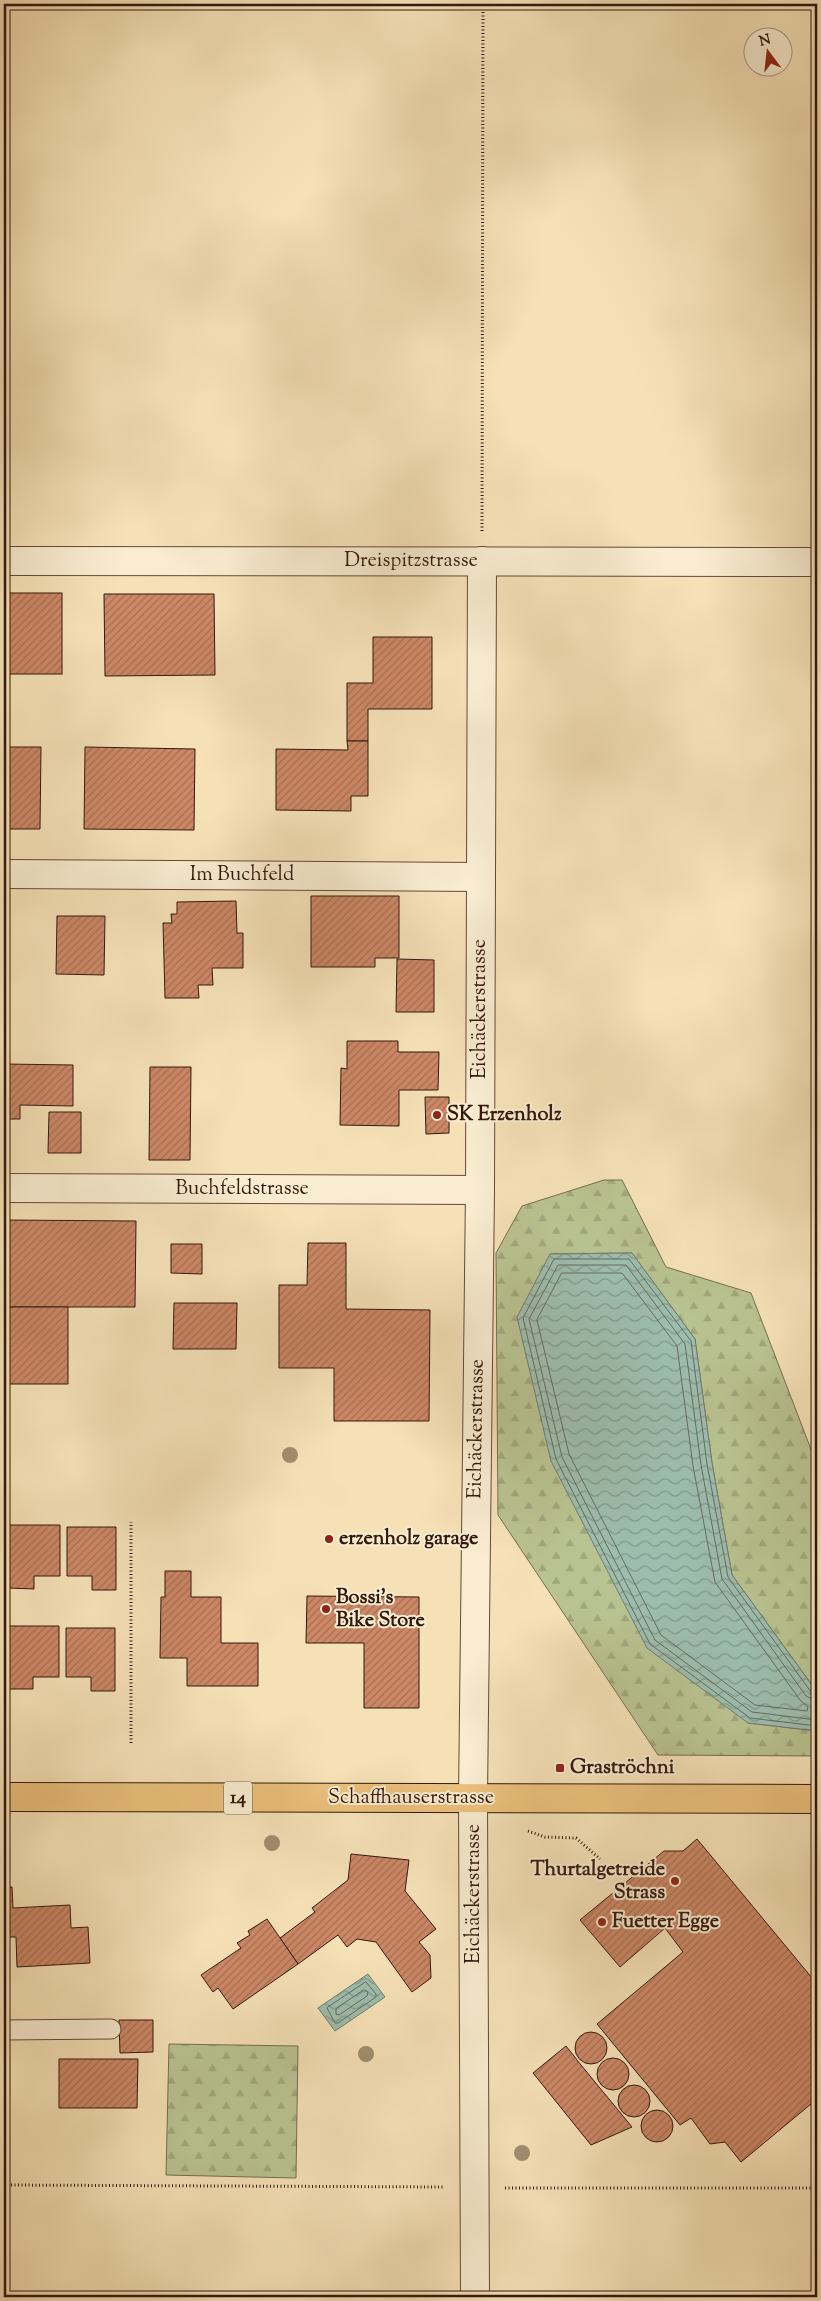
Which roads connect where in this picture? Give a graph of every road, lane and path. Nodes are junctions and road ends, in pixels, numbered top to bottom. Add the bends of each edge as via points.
1 (483, 4) edge
2 (4, 561) edge
3 (482, 561) junction
4 (817, 562) edge
5 (4, 874) edge
6 (481, 877) junction
7 (4, 1188) edge
8 (480, 1190) junction
9 (131, 1522) dead end
10 (131, 1743) dead end
11 (4, 1797) edge
12 (473, 1798) junction
13 (817, 1799) edge
14 (520, 1827) dead end
15 (600, 1859) dead end
16 (111, 2029) dead end
17 (4, 2030) edge
18 (4, 2186) edge
19 (475, 2188) junction
20 (817, 2188) edge
21 (475, 2297) edge

1 - 3 path
2 - 3 street, Dreispitzstrasse
3 - 4 street, Dreispitzstrasse
3 - 6 street, Eichäckerstrasse
5 - 6 street, Im Buchfeld
6 - 8 street, Eichäckerstrasse
7 - 8 street, Buchfeldstrasse
8 - 12 street, Eichäckerstrasse
9 - 10 path
11 - 12 main road, Schaffhauserstrasse / 14
12 - 13 main road, Schaffhauserstrasse / 14
12 - 19 street, Eichäckerstrasse
14 - 15 path via 545,1837 576,1838
16 - 17 lane
18 - 19 path
19 - 20 path
19 - 21 street, Eichäckerstrasse

